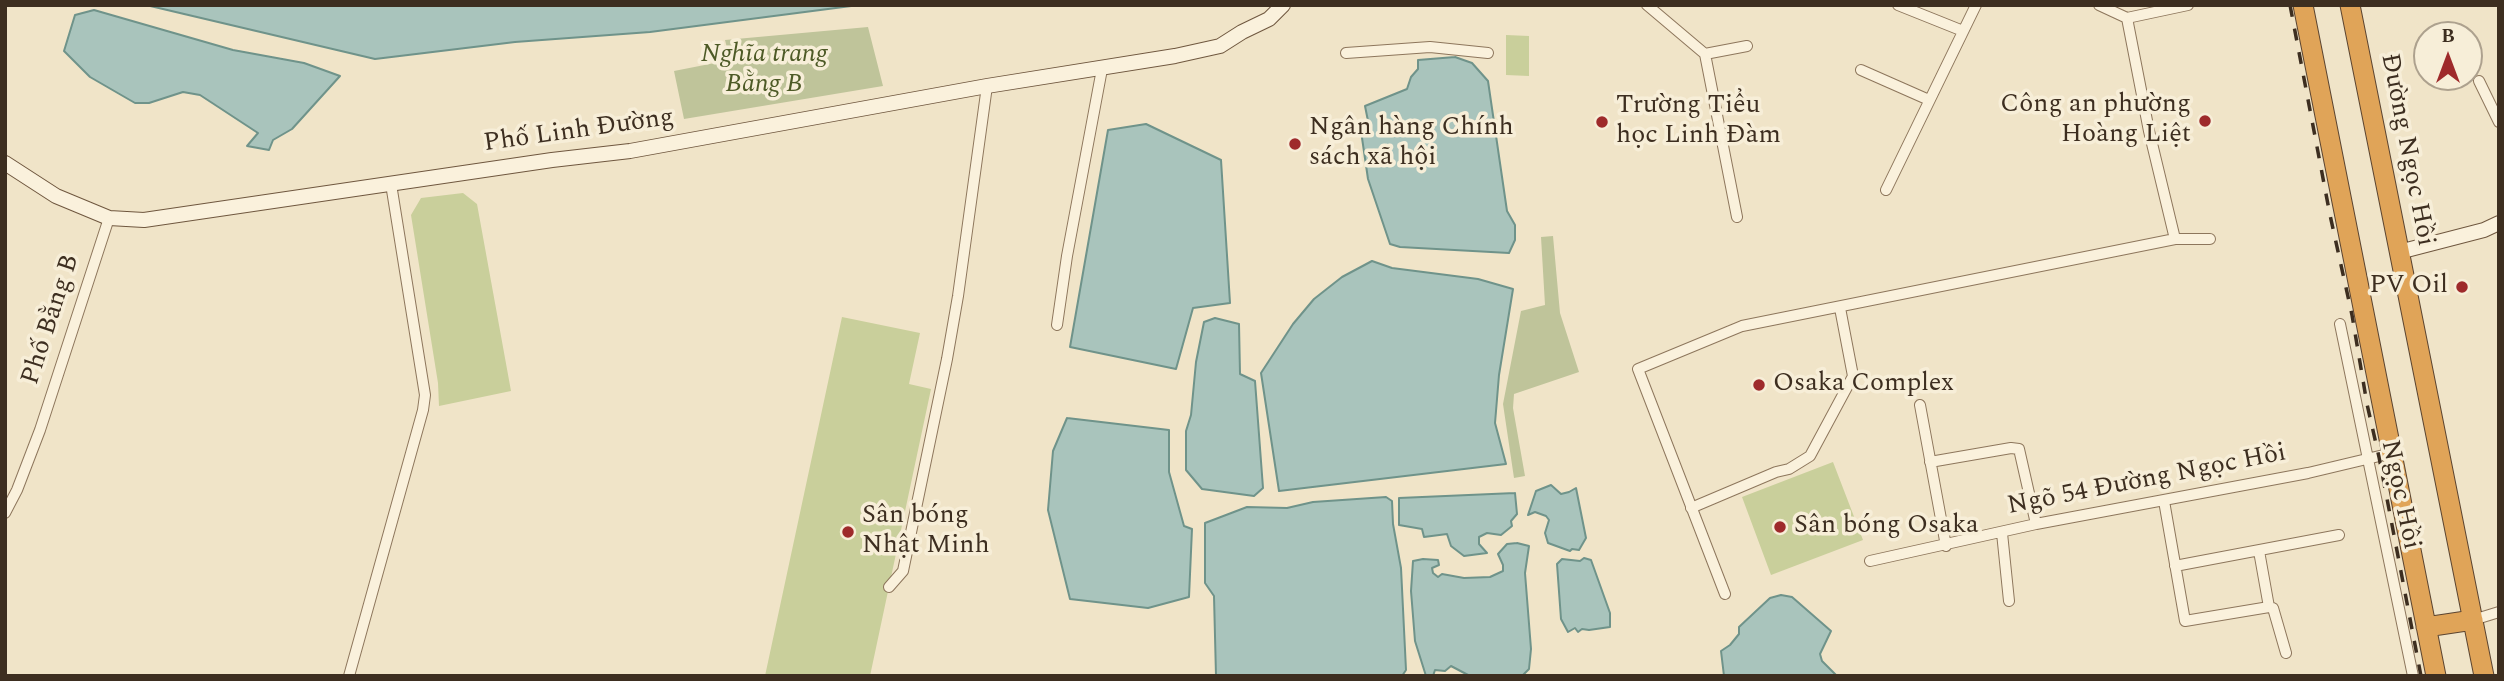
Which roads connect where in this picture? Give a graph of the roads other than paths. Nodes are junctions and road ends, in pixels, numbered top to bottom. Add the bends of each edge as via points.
1 (1283, 5) edge
2 (1647, 5) edge
3 (1898, 5) edge
4 (1976, 5) edge
5 (2099, 5) edge
6 (2188, 5) edge
7 (2303, 5) edge
8 (2350, 5) edge
9 (2127, 18) junction
10 (1963, 31) junction
11 (1747, 46) dead end
12 (1346, 53) dead end
13 (1488, 53) dead end
14 (1705, 54) junction
15 (1102, 69) junction
16 (1861, 71) dead end
17 (987, 86) junction
18 (2483, 89) edge
19 (1929, 100) junction
20 (2499, 122) edge
21 (5, 163) edge
22 (391, 184) junction
23 (1886, 190) dead end
24 (1737, 217) dead end
25 (109, 218) junction
26 (2499, 223) edge
27 (2175, 239) junction
28 (2210, 239) dead end
29 (2399, 252) junction
30 (1840, 308) junction
31 (2340, 324) dead end
32 (1058, 326) dead end
33 (1920, 405) dead end
34 (2392, 453) junction
35 (2368, 460) junction
36 (1930, 461) junction
37 (2164, 501) junction
38 (1691, 508) junction
39 (5, 513) edge
40 (2036, 524) junction
41 (2002, 533) junction
42 (2339, 535) dead end
43 (1946, 545) junction
44 (2259, 551) junction
45 (1870, 561) dead end
46 (2175, 566) junction
47 (889, 587) dead end
48 (1725, 594) dead end
49 (2009, 601) dead end
50 (2269, 607) junction
51 (2499, 612) edge
52 (2473, 620) junction
53 (2427, 628) junction
54 (2286, 653) dead end
55 (349, 676) edge
56 (2413, 676) edge
57 (2436, 676) edge
58 (2484, 676) edge

1 - 15 street, Phố Linh Đường via 1269,19 1220,46
2 - 14 street
3 - 10 street
4 - 10 street
5 - 9 street
6 - 9 street
7 - 34 highway
8 - 29 highway, Đường Ngọc Hồi
9 - 27 street
10 - 19 street
11 - 14 street
12 - 13 street via 1430,47
14 - 24 street
15 - 17 street, Phố Linh Đường
15 - 32 street
16 - 19 street
17 - 22 street, Phố Linh Đường via 631,151
17 - 47 street via 947,359 903,571
18 - 20 street
19 - 23 street
21 - 25 street, Phố Linh Đường via 56,196
22 - 25 street, Phố Linh Đường via 144,220
22 - 55 street via 425,395
25 - 39 street, Phố Bằng B via 40,430
26 - 29 street
27 - 28 street
27 - 30 street
29 - 52 highway, Đường Ngọc Hồi
30 - 38 street via 1853,376 1810,456 1789,469
30 - 38 street via 1742,326 1638,369
31 - 35 street, Ngọc Hồi
33 - 36 street
34 - 35 street, Ngõ 54 Đường Ngọc Hồi
34 - 53 highway
35 - 37 street, Ngõ 54 Đường Ngọc Hồi
35 - 56 street, Ngọc Hồi
36 - 40 street via 2019,449
36 - 43 street
37 - 40 street, Ngõ 54 Đường Ngọc Hồi
37 - 46 street
38 - 48 street
40 - 41 street, Ngõ 54 Đường Ngọc Hồi
41 - 43 street, Ngõ 54 Đường Ngọc Hồi
41 - 49 street
42 - 44 street
43 - 45 street, Ngõ 54 Đường Ngọc Hồi
44 - 46 street
44 - 50 street
46 - 50 street via 2185,621
50 - 54 street
51 - 52 street
52 - 53 highway
52 - 58 highway, Đường Ngọc Hồi
53 - 57 highway

